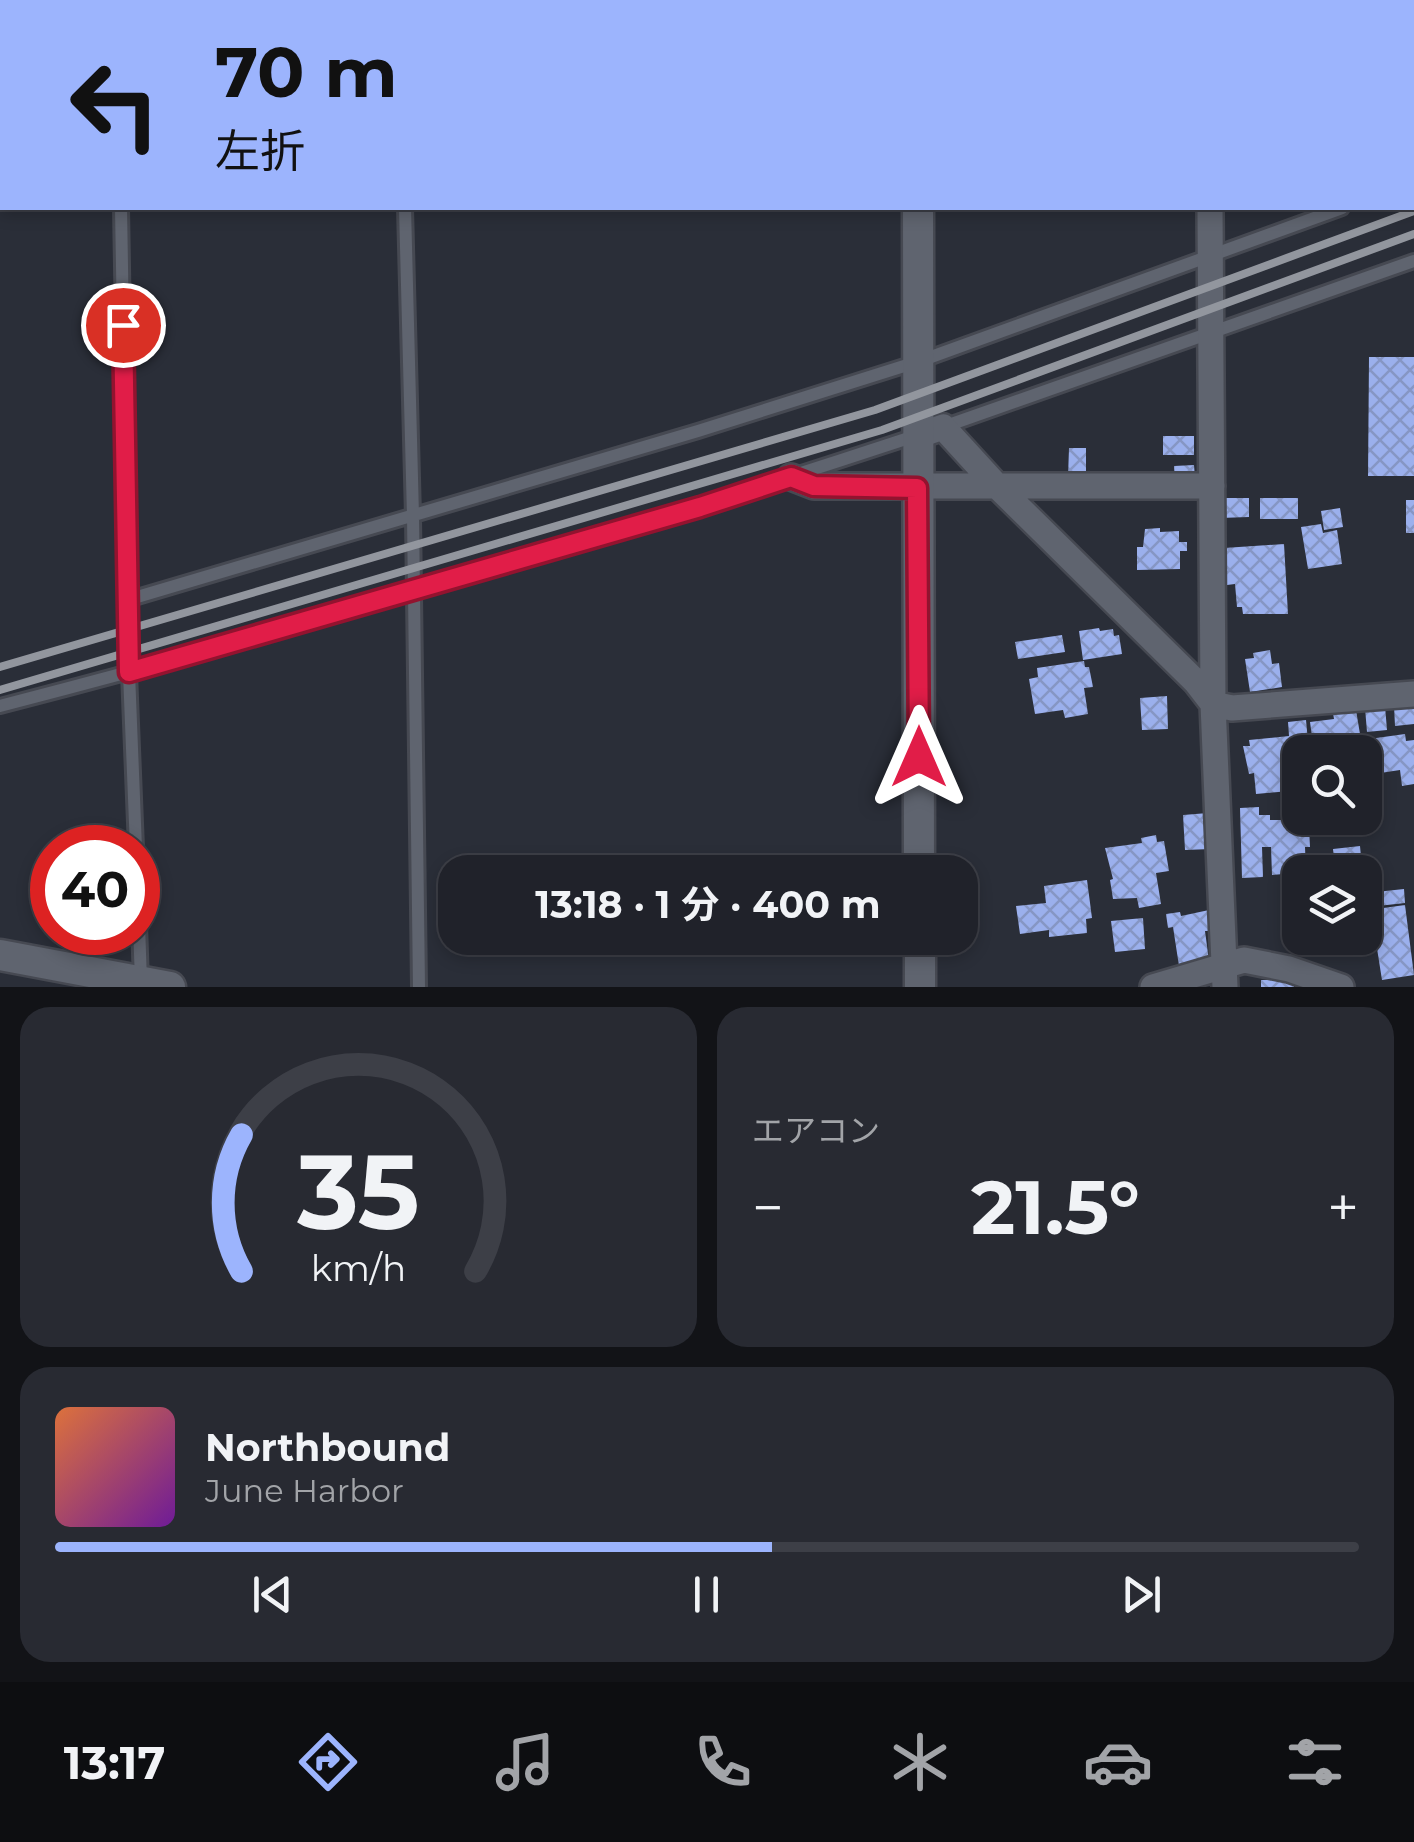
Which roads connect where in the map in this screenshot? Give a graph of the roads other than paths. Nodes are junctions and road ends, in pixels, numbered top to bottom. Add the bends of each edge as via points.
1 (121, 210) edge
2 (405, 210) edge
3 (918, 210) edge
4 (1210, 210) edge
5 (1337, 210) edge
6 (1211, 256) junction
7 (1414, 261) edge
8 (1212, 333) junction
9 (920, 362) junction
10 (932, 431) junction
11 (791, 477) junction
12 (996, 485) junction
13 (1212, 486) junction
14 (917, 488) junction
15 (414, 516) junction
16 (414, 590) junction
17 (128, 600) junction
18 (129, 672) junction
19 (1414, 694) edge
20 (1214, 704) junction
21 (0, 706) edge
22 (135, 825) edge
23 (920, 855) edge
24 (0, 955) edge
25 (150, 955) edge
26 (920, 955) edge
27 (1225, 976) edge
28 (156, 984) edge
29 (418, 987) edge
30 (920, 987) edge
31 (1153, 987) edge
32 (1340, 987) edge

1 - 17 lane
2 - 15 lane
3 - 9 street
4 - 6 street
5 - 6 lane
6 - 8 street
6 - 9 lane
7 - 8 lane
8 - 10 lane
8 - 13 street
9 - 10 street
9 - 15 lane
10 - 11 lane
10 - 12 street
10 - 14 street
11 - 14 street via 814,486
11 - 16 lane
12 - 13 street
12 - 14 street
12 - 20 street
13 - 20 street
14 - 23 street
15 - 16 lane
15 - 17 lane
16 - 18 lane
16 - 29 lane
17 - 18 lane
18 - 21 lane
18 - 22 lane
19 - 20 street
20 - 27 street
24 - 28 street
25 - 28 lane
26 - 30 street
27 - 31 street
27 - 32 street via 1244,960

